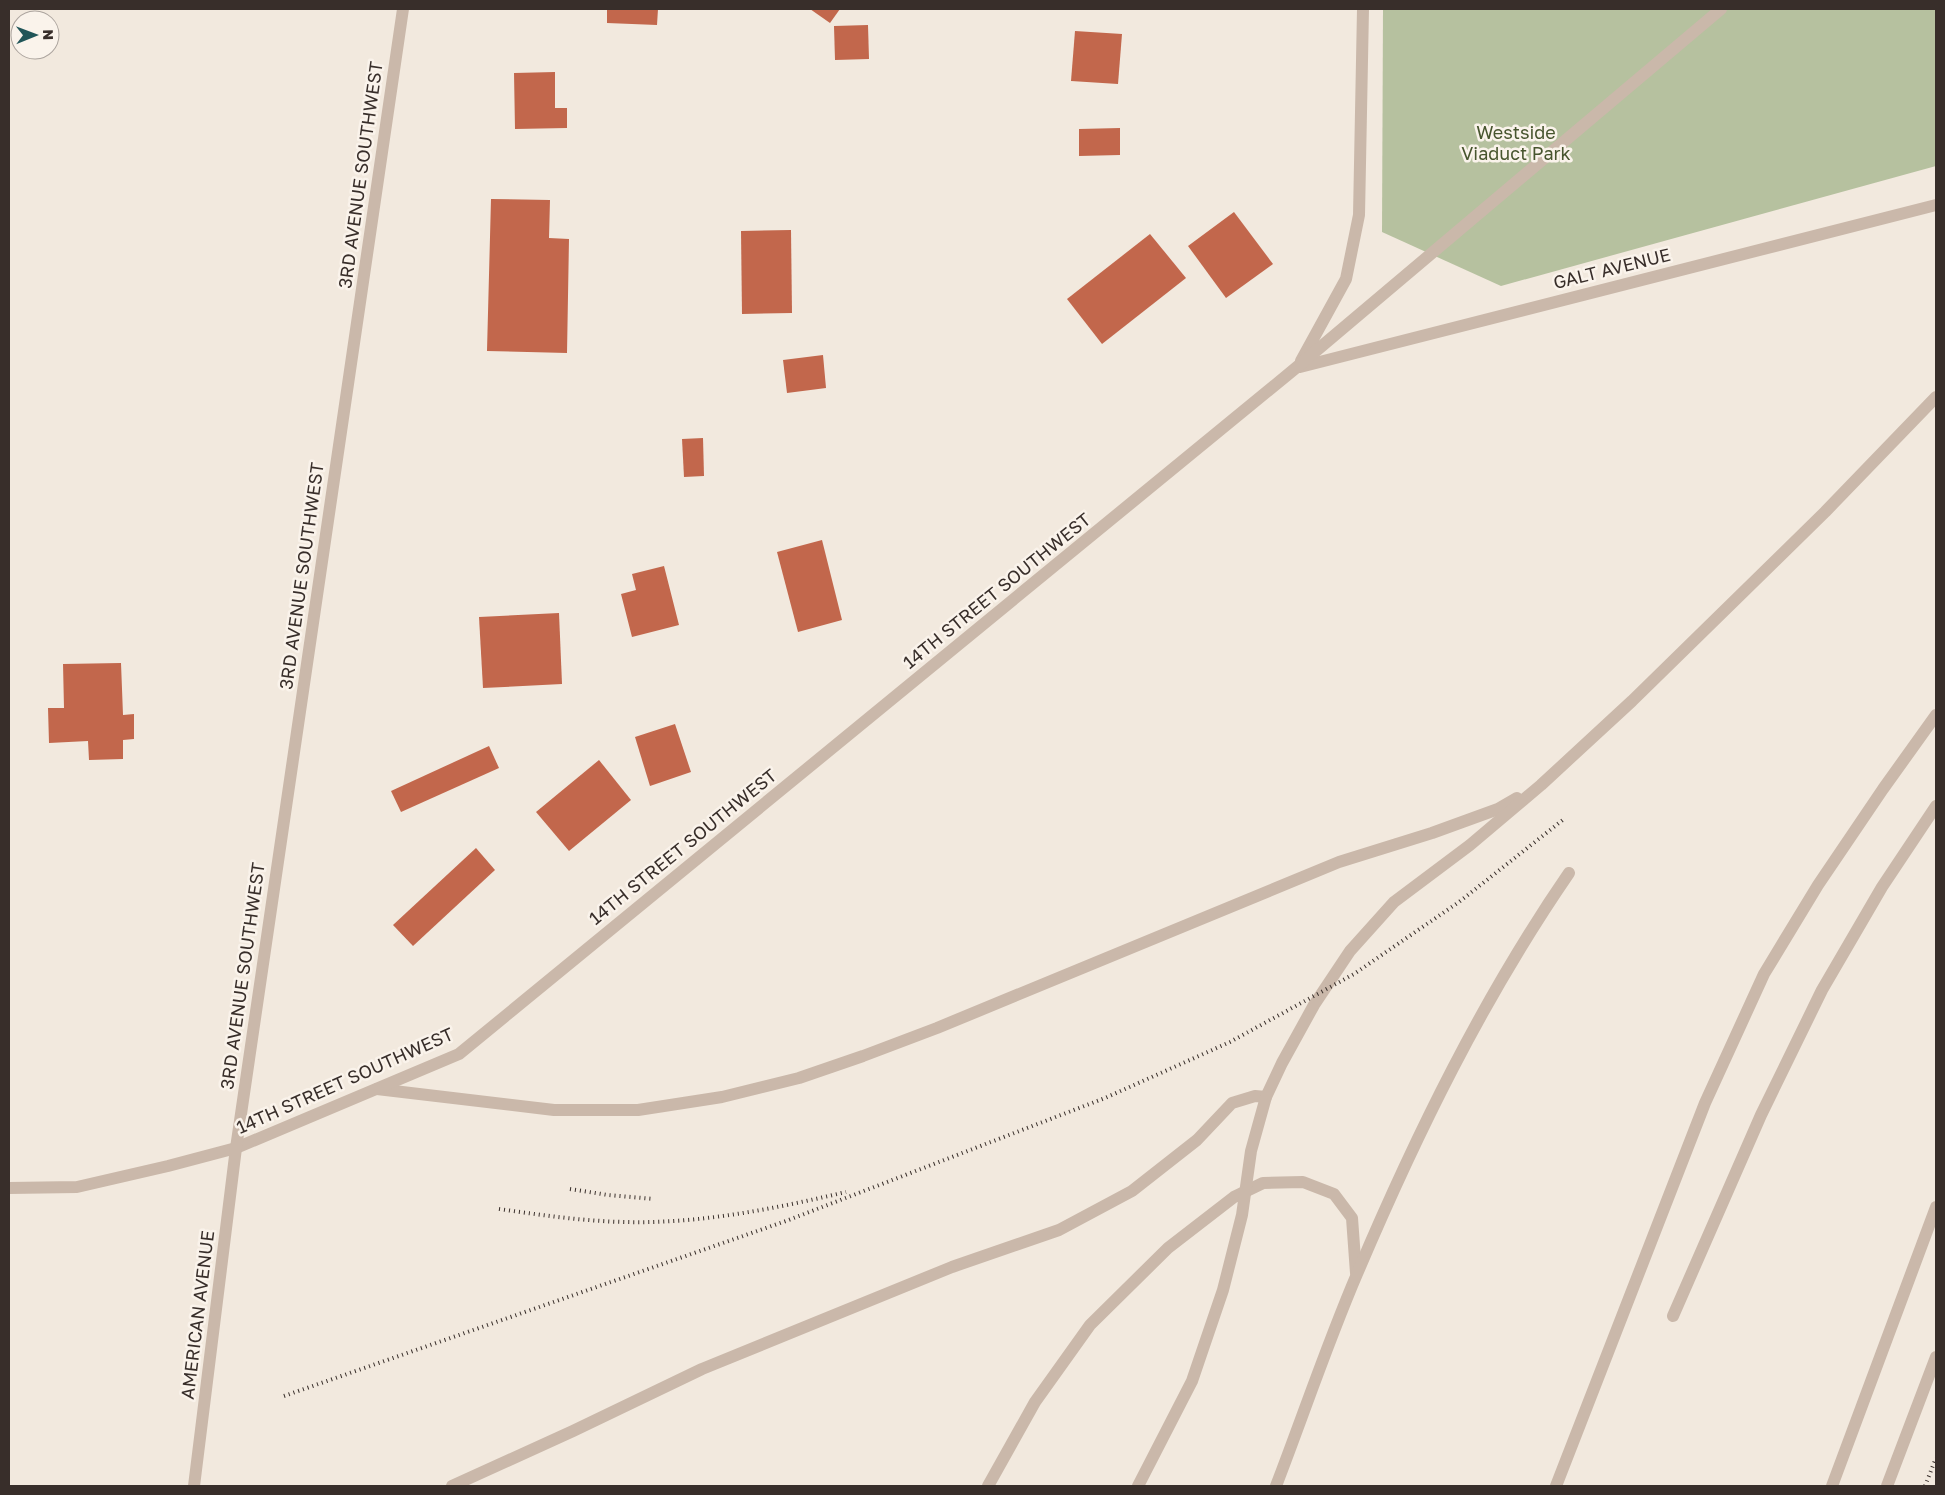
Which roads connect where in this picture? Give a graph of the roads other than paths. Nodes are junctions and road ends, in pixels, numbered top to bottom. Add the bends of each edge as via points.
1 (403, 9) edge
2 (1363, 9) edge
3 (1721, 9) edge
4 (1936, 205) edge
5 (1297, 368) junction
6 (1936, 397) edge
7 (1936, 715) edge
8 (1541, 786) junction
9 (1936, 806) edge
10 (1568, 873) dead end
11 (375, 1089) junction
12 (1266, 1097) junction
13 (236, 1148) junction
14 (9, 1188) edge
15 (1245, 1191) junction
16 (1936, 1207) edge
17 (1356, 1274) junction
18 (1673, 1316) dead end
19 (1936, 1357) edge
20 (194, 1486) edge
21 (452, 1486) edge
22 (988, 1486) edge
23 (1138, 1486) edge
24 (1276, 1486) edge
25 (1556, 1486) edge
26 (1832, 1486) edge
27 (1887, 1486) edge

1 - 13 street, 3RD AVENUE SOUTHWEST
2 - 5 street via 1359,215 1346,280
3 - 5 street, 14TH STREET SOUTHWEST
4 - 5 street, GALT AVENUE
5 - 11 street, 14TH STREET SOUTHWEST via 459,1054
6 - 8 street via 1825,512
7 - 25 street via 1818,885 1764,974 1705,1103
8 - 11 street via 1498,809 1339,862 937,1028 800,1078 722,1098 638,1110 554,1110
8 - 12 street via 1394,902 1350,951 1314,1005
9 - 18 street via 1882,887 1822,990 1757,1124
10 - 17 street via 1475,1023
11 - 13 street, 14TH STREET SOUTHWEST
12 - 15 street via 1251,1151
12 - 21 street via 1255,1096 1232,1103 1197,1140 1132,1191 1059,1230 952,1267 702,1369
13 - 14 street, 14TH STREET SOUTHWEST via 77,1187
13 - 20 street, AMERICAN AVENUE
15 - 17 street via 1263,1183 1302,1182 1334,1194 1352,1218
15 - 22 street via 1168,1248 1090,1325 1035,1402
15 - 23 street via 1224,1290 1192,1381
16 - 26 street
17 - 24 street
19 - 27 street

